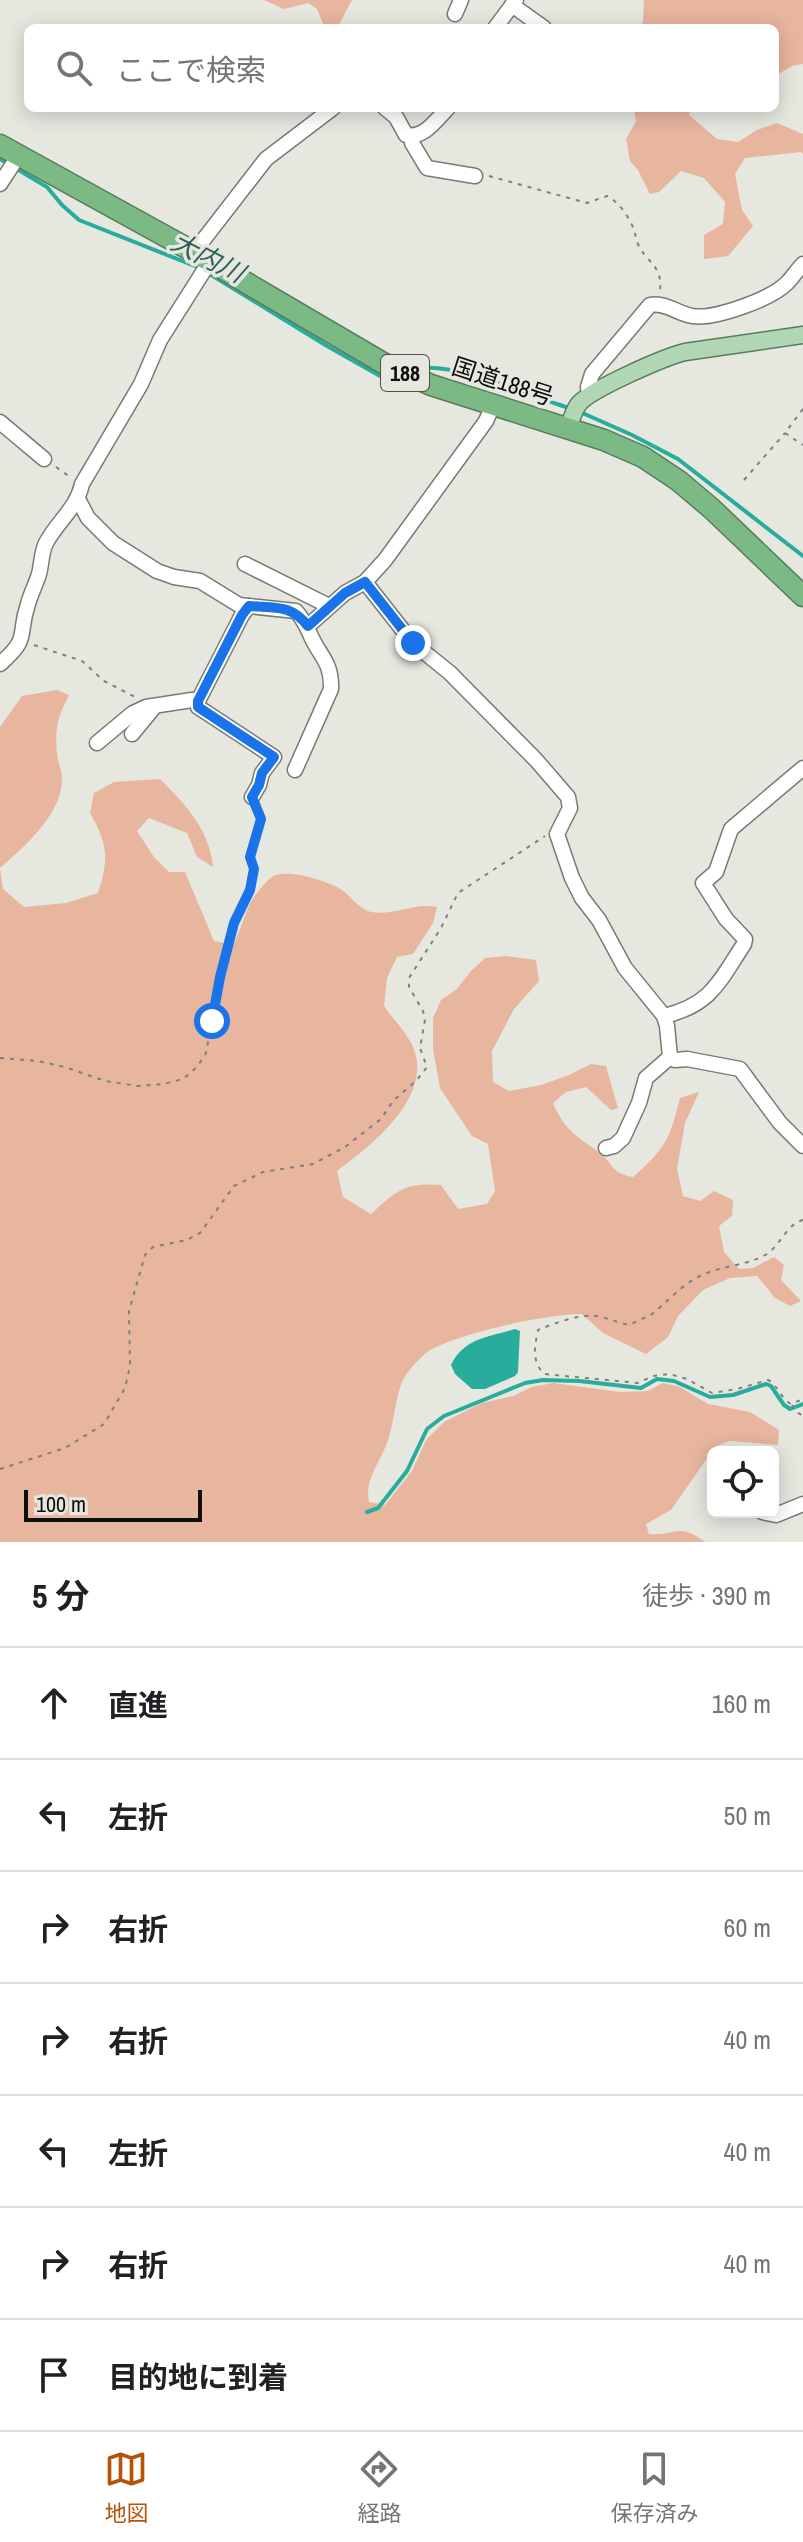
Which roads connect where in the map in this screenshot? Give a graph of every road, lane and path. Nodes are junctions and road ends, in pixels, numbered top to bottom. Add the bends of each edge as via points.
1 (514, 3) edge
2 (498, 24) edge
3 (539, 24) edge
4 (328, 112) edge
5 (390, 112) edge
6 (444, 112) edge
7 (412, 137) junction
8 (0, 145) edge
9 (19, 155) junction
10 (475, 176) joint
11 (0, 184) edge
12 (202, 256) junction
13 (803, 264) edge
14 (658, 303) junction
15 (803, 335) edge
16 (493, 405) junction
17 (803, 409) edge
18 (577, 412) junction
19 (0, 422) edge
20 (785, 433) junction
21 (803, 445) edge
22 (44, 459) joint
23 (744, 480) dead end
24 (82, 484) junction
25 (78, 499) junction
26 (245, 564) dead end
27 (365, 582) junction
28 (803, 596) edge
29 (249, 606) junction
30 (329, 606) junction
31 (308, 626) junction
32 (22, 640) junction
33 (0, 664) edge
34 (198, 701) junction
35 (155, 705) junction
36 (132, 734) dead end
37 (97, 743) dead end
38 (803, 768) edge
39 (295, 770) dead end
40 (252, 797) joint
41 (557, 834) junction
42 (664, 1016) junction
43 (670, 1057) junction
44 (0, 1058) edge
45 (803, 1146) edge
46 (606, 1148) dead end
47 (803, 1220) edge
48 (803, 1399) edge
49 (792, 1405) junction
50 (803, 1416) edge
51 (0, 1469) edge
52 (803, 1504) edge
53 (779, 1514) edge

1 - 2 street
1 - 3 street
4 - 12 street via 266,159
5 - 7 street
6 - 7 street
7 - 10 street via 427,168
8 - 9 highway, 国道188号 / 188
9 - 11 street
9 - 12 highway, 国道188号 / 188
10 - 14 path via 587,203 612,198 658,270
12 - 16 highway, 国道188号 / 188 via 383,363
12 - 24 street via 141,384
13 - 14 street via 786,284 708,317
14 - 18 street via 650,305 592,374
15 - 18 main road via 667,357
16 - 18 highway, 国道188号 / 188
16 - 27 street via 436,492
17 - 20 path
18 - 28 highway, 国道188号 / 188 via 604,440 679,481
19 - 22 street
20 - 21 path
20 - 23 path
22 - 24 path
24 - 25 street
25 - 29 street via 97,528 139,561 174,577 200,581
25 - 32 street via 42,551
26 - 30 street
27 - 30 street
27 - 41 street via 413,643 450,673 568,797 570,808
29 - 31 street via 296,611
29 - 34 street
30 - 31 street
31 - 39 street via 326,659 331,689
32 - 33 street
32 - 35 path via 82,661 104,681
34 - 35 street
34 - 40 street via 198,707 274,757
35 - 36 street
35 - 37 street via 133,713
38 - 42 street via 731,829 716,872 703,883 744,944 714,990 699,1003
40 - 44 path via 261,819 250,857 250,890 234,923 206,1053 197,1067 174,1082 138,1086 38,1061
41 - 42 street via 582,898 625,968
41 - 51 path via 544,836 458,893 417,963 409,987 423,1011 420,1048 427,1067 417,1080 381,1119 345,1147 313,1164 263,1172 234,1186 200,1233 153,1247 142,1263 129,1311 125,1388 104,1424 65,1448
42 - 43 street
43 - 45 street via 740,1069
43 - 46 street via 646,1078 623,1138
47 - 49 path via 768,1253 697,1277 629,1325 597,1316 560,1323 538,1330 534,1351 544,1374 638,1383 669,1374 712,1393 768,1380
48 - 49 path
49 - 50 path
52 - 53 street

